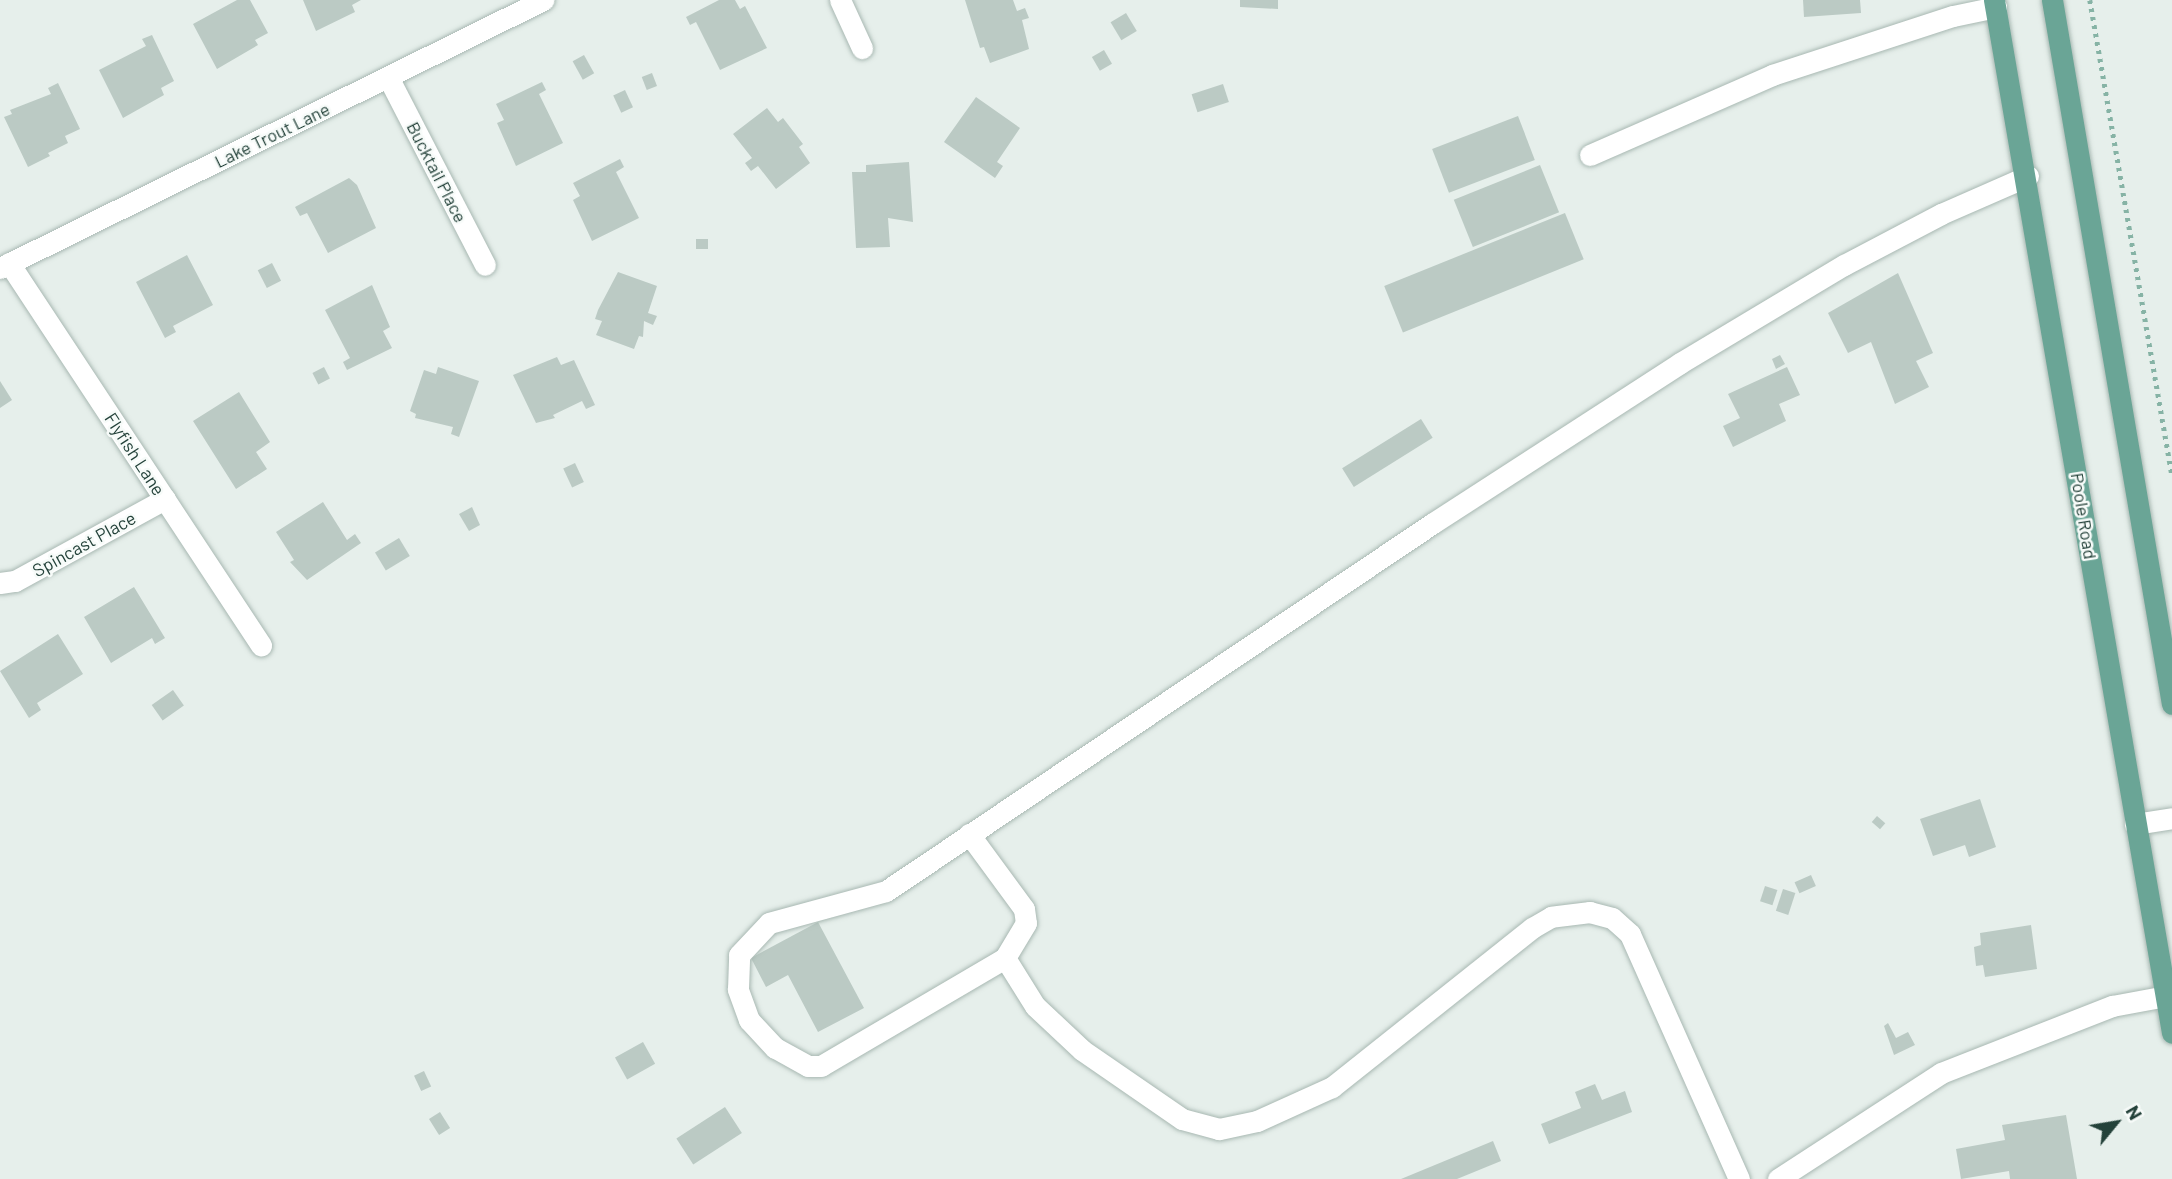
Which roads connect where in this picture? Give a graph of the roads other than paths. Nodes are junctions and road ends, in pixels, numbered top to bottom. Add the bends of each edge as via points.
1 (543, 0) edge
2 (840, 0) edge
3 (2052, 0) edge
4 (1995, 4) edge
5 (862, 48) dead end
6 (389, 79) junction
7 (1590, 155) dead end
8 (2028, 176) junction
9 (5, 265) edge
10 (485, 265) dead end
11 (165, 499) junction
12 (0, 583) edge
13 (261, 645) dead end
14 (2172, 704) edge
15 (2172, 818) edge
16 (2135, 824) junction
17 (969, 834) junction
18 (1005, 958) junction
19 (2166, 996) junction
20 (2172, 1033) edge
21 (1739, 1179) edge
22 (1778, 1179) edge

1 - 6 street, Lake Trout Lane
2 - 5 street
3 - 14 main road
4 - 7 street via 1772,75
4 - 8 main road, Poole Road
6 - 9 street, Lake Trout Lane
6 - 10 street, Bucktail Place
8 - 16 main road, Poole Road
8 - 17 street via 1941,214 1844,265 1680,363
9 - 11 street, Flyfish Lane
11 - 12 street, Spincast Place via 15,582
11 - 13 street, Flyfish Lane
15 - 16 street
16 - 19 main road, Poole Road
17 - 18 street via 1024,909 1026,923
17 - 18 street via 878,895 797,912 769,923 739,956 741,1000 749,1020 775,1048 808,1066 821,1066
18 - 21 street via 1035,1006 1082,1050 1167,1111 1202,1127 1219,1129 1257,1121 1332,1087 1551,917 1590,912 1612,918 1630,934
19 - 20 main road, Poole Road
19 - 22 street via 2112,1006 1941,1073

